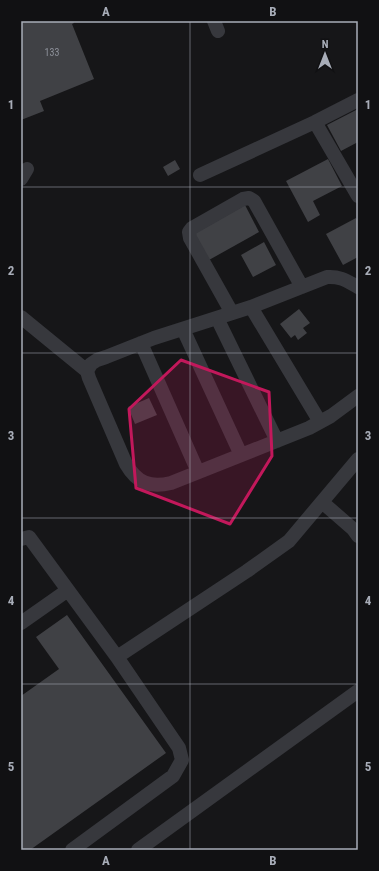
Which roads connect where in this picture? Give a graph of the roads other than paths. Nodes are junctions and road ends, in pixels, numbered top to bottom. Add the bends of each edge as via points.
1 (358, 100) edge
2 (315, 122) junction
3 (200, 175) dead end
4 (358, 196) edge
5 (302, 287) junction
6 (358, 287) edge
7 (251, 307) junction
8 (232, 313) junction
9 (21, 317) edge
10 (217, 318) junction
11 (183, 329) junction
12 (140, 343) junction
13 (88, 371) junction
14 (358, 396) edge
15 (320, 422) junction
16 (277, 441) junction
17 (241, 455) junction
18 (358, 459) edge
19 (198, 472) junction
20 (322, 502) junction
21 (358, 536) edge
22 (21, 539) edge
23 (68, 590) junction
24 (21, 623) edge
25 (117, 657) junction
26 (358, 691) edge
27 (72, 850) edge
28 (138, 850) edge

1 - 2 lane
2 - 3 lane
2 - 4 lane
5 - 6 lane via 335,276
5 - 7 lane
5 - 8 lane via 254,201 249,198 243,199 189,232
7 - 8 lane
7 - 15 lane
8 - 10 lane
9 - 13 lane
10 - 11 lane
10 - 16 lane
11 - 12 lane
11 - 17 lane
12 - 13 lane via 97,360 91,364
12 - 19 lane
13 - 19 lane via 126,464 138,479 150,485 162,485
14 - 15 lane
15 - 16 lane
16 - 17 lane
17 - 19 lane
18 - 20 lane
20 - 21 lane
20 - 25 lane via 289,541
22 - 23 lane via 29,537
23 - 24 lane
23 - 25 lane
25 - 27 lane via 179,748 182,760 173,776
26 - 28 lane

